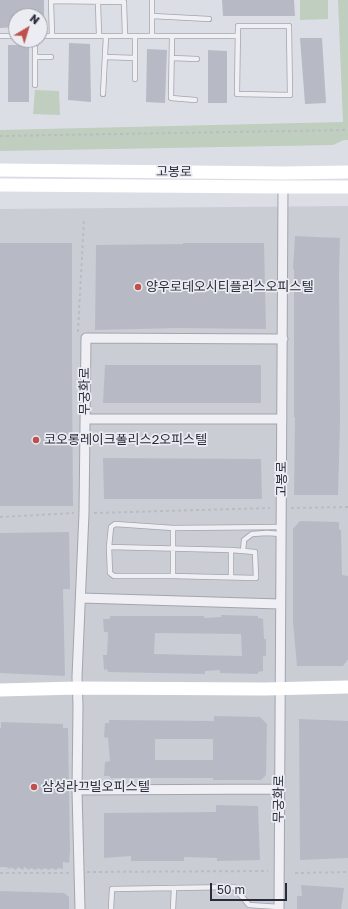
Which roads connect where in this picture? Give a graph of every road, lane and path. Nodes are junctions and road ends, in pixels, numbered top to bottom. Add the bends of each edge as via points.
1 (152, 0) edge
2 (50, 1) edge
3 (98, 2) junction
4 (152, 16) junction
5 (208, 19) dead end
6 (48, 36) edge
7 (52, 36) junction
8 (100, 36) junction
9 (106, 36) junction
10 (125, 36) junction
11 (135, 36) junction
12 (152, 36) junction
13 (172, 36) junction
14 (238, 36) junction
15 (35, 48) edge
16 (51, 57) dead end
17 (105, 57) junction
18 (35, 58) junction
19 (135, 58) junction
20 (172, 58) junction
21 (197, 59) dead end
22 (135, 79) dead end
23 (35, 84) dead end
24 (103, 94) dead end
25 (196, 100) dead end
26 (348, 130) edge
27 (0, 136) edge
28 (0, 170) edge
29 (348, 172) edge
30 (0, 185) edge
31 (283, 187) junction
32 (348, 187) edge
33 (84, 219) dead end
34 (78, 332) dead end
35 (282, 339) junction
36 (85, 419) junction
37 (282, 419) junction
38 (348, 507) edge
39 (270, 508) dead end
40 (281, 508) joint
41 (291, 508) dead end
42 (94, 512) dead end
43 (77, 513) dead end
44 (0, 517) edge
45 (173, 528) junction
46 (281, 530) junction
47 (109, 547) junction
48 (173, 549) junction
49 (231, 550) junction
50 (243, 551) junction
51 (173, 576) junction
52 (231, 578) junction
53 (81, 598) junction
54 (280, 604) junction
55 (348, 687) edge
56 (77, 688) junction
57 (280, 688) junction
58 (0, 690) edge
59 (279, 789) junction
60 (77, 790) junction
61 (268, 871) dead end
62 (87, 872) dead end
63 (348, 872) edge
64 (0, 873) edge
65 (72, 873) dead end
66 (295, 873) dead end
67 (174, 888) junction
68 (279, 908) edge
69 (80, 909) edge
70 (111, 909) edge
71 (173, 909) edge

1 - 4 lane
2 - 3 lane
2 - 7 lane
3 - 8 lane
3 - 10 lane via 124,2
4 - 5 lane
4 - 12 lane
6 - 7 lane
7 - 8 lane
8 - 9 lane
9 - 10 lane
9 - 17 lane
10 - 11 lane
11 - 12 lane
11 - 19 lane
12 - 13 lane
13 - 14 lane
13 - 20 lane
14 - 14 lane via 237,94 290,95 289,26 238,26
15 - 18 lane
16 - 18 lane
17 - 19 lane
17 - 24 lane
18 - 23 lane
19 - 22 lane
20 - 21 lane
20 - 25 lane via 171,98
26 - 27 path
28 - 29 main road, 고봉로
30 - 31 main road, 고봉로
31 - 32 main road, 고봉로
31 - 35 street, 고봉로
33 - 34 path
35 - 36 street, 무궁화로 via 86,338
35 - 37 street, 고봉로
36 - 37 street
36 - 53 street, 무궁화로
37 - 40 street, 고봉로
38 - 41 path
39 - 42 path
40 - 46 street, 무궁화로
43 - 44 path
45 - 46 lane
45 - 47 lane via 115,524 110,529
45 - 48 lane
46 - 50 lane via 252,534 244,540
46 - 54 street, 무궁화로
47 - 48 lane
47 - 51 lane via 110,573 114,576
48 - 49 lane
48 - 51 lane
49 - 50 lane
49 - 52 lane
50 - 52 lane via 255,552 256,578
51 - 52 lane
53 - 54 street
53 - 56 street, 무궁화로
54 - 57 street, 무궁화로
55 - 57 main road
56 - 57 main road
56 - 58 main road
56 - 60 street, 무궁화로
57 - 59 street, 무궁화로
59 - 60 street
59 - 68 street, 무궁화로
60 - 69 street, 무궁화로
61 - 62 path
63 - 66 path
64 - 65 path
67 - 68 lane via 234,887 249,905
67 - 70 lane via 112,888
67 - 71 lane

